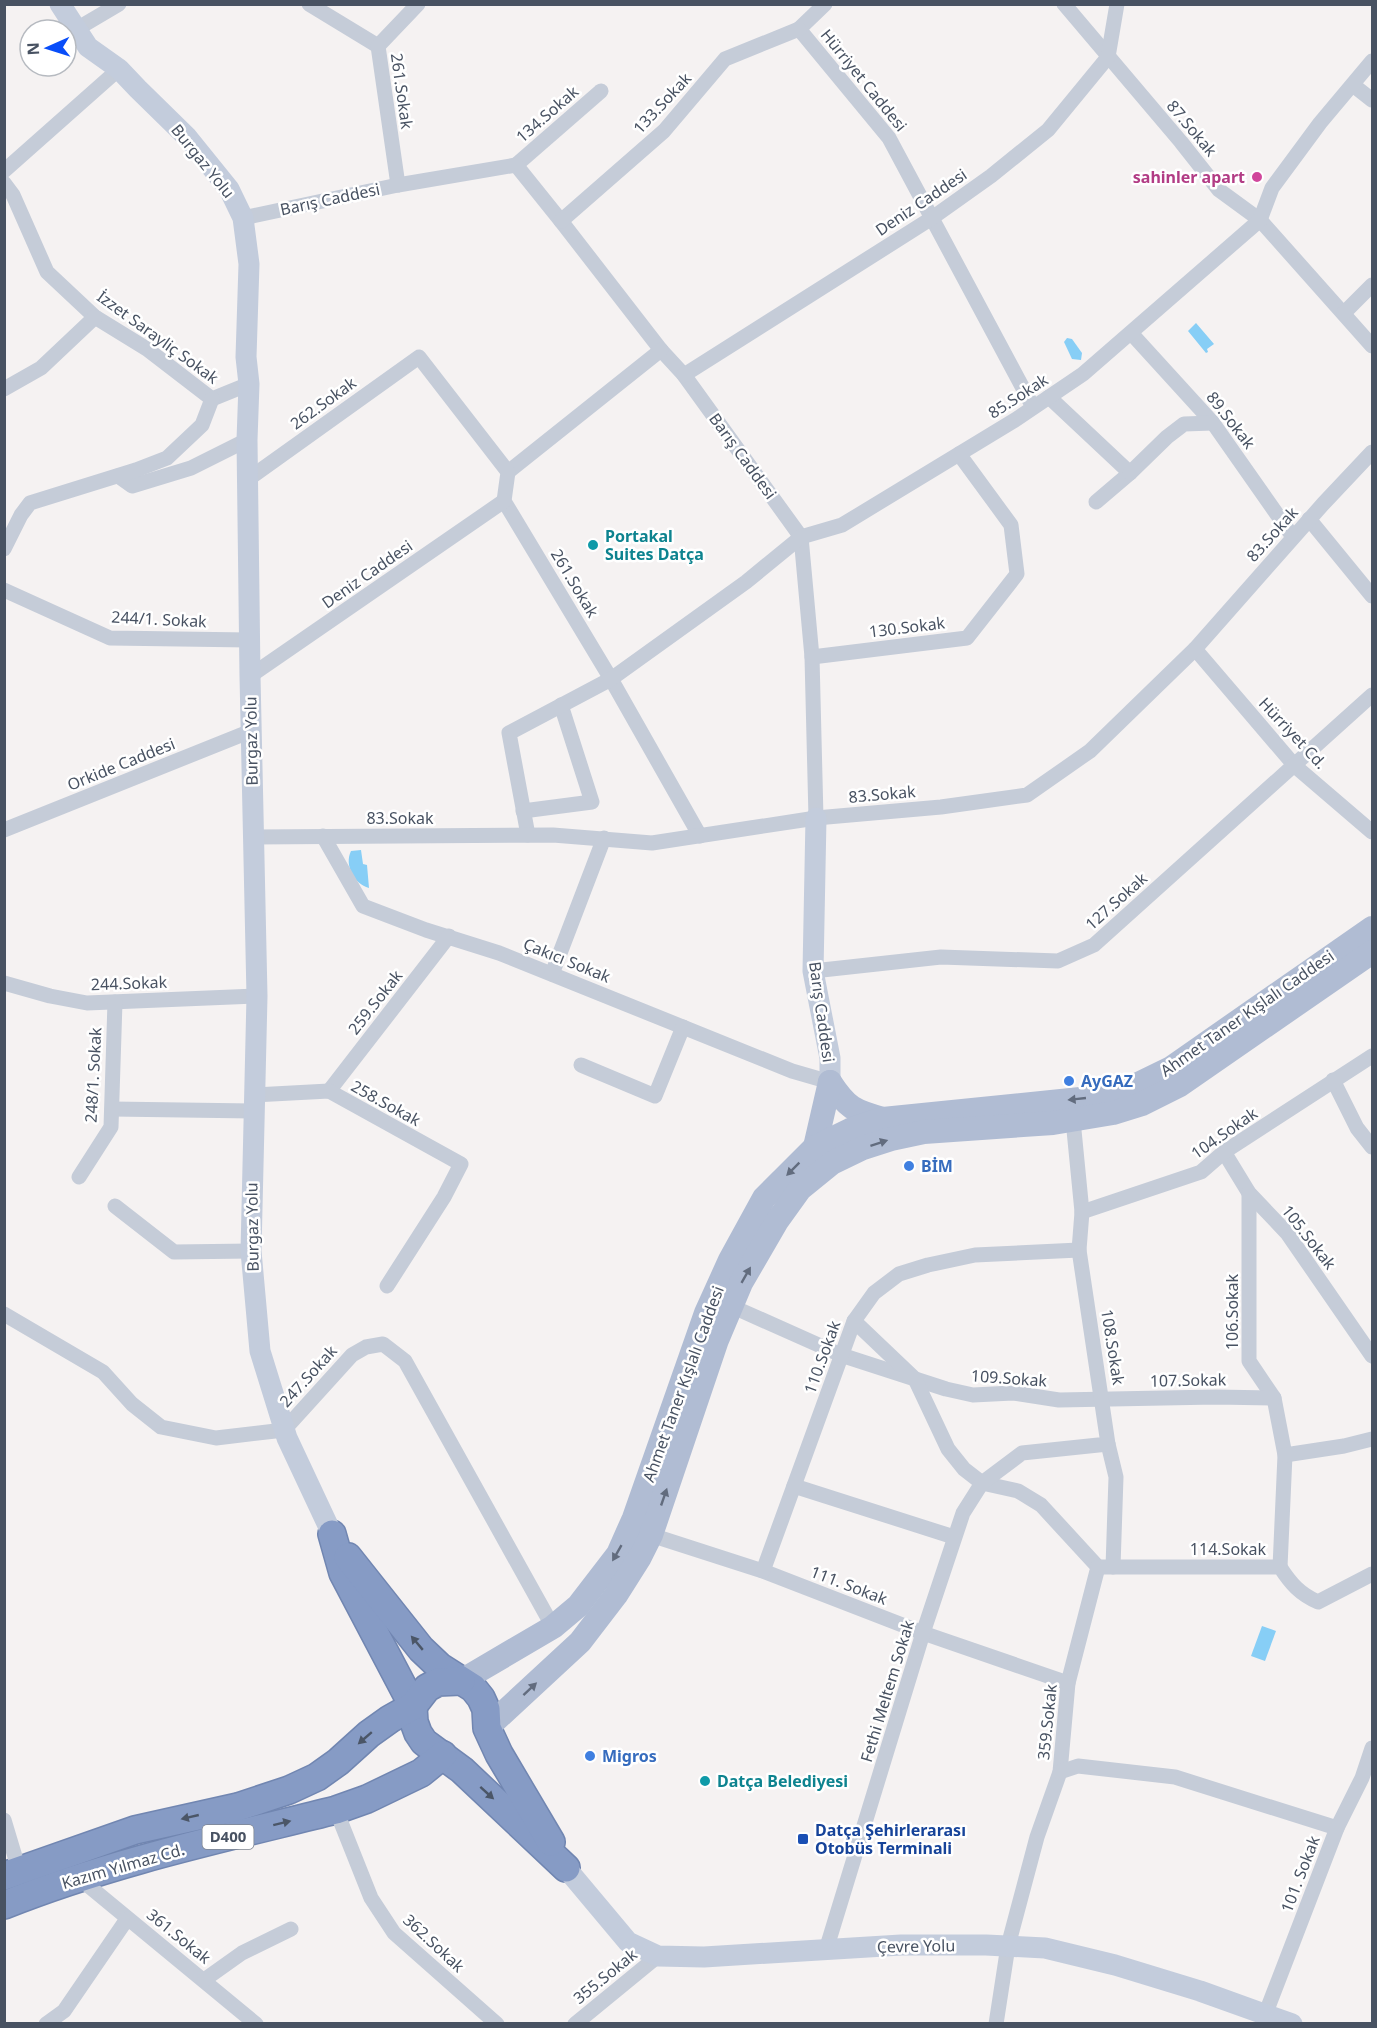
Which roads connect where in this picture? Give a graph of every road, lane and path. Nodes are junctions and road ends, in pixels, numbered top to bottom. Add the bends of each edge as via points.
1 (60, 4) edge
2 (119, 4) edge
3 (309, 4) edge
4 (418, 4) edge
5 (825, 4) edge
6 (1064, 4) edge
7 (1117, 4) edge
8 (68, 18) edge
9 (78, 28) edge
10 (799, 28) junction
11 (78, 34) edge
12 (378, 46) junction
13 (1108, 57) junction
14 (1372, 61) edge
15 (119, 69) junction
16 (1353, 85) junction
17 (601, 91) dead end
18 (1372, 100) edge
19 (516, 165) junction
20 (4, 171) edge
21 (4, 183) edge
22 (398, 185) junction
23 (243, 218) junction
24 (932, 218) junction
25 (1260, 220) junction
26 (561, 221) junction
27 (1372, 285) edge
28 (1344, 314) junction
29 (95, 317) junction
30 (1131, 333) junction
31 (1372, 346) edge
32 (661, 350) junction
33 (684, 375) junction
34 (249, 384) junction
35 (4, 389) edge
36 (1049, 397) junction
37 (212, 399) junction
38 (1033, 407) junction
39 (1213, 423) junction
40 (247, 440) junction
41 (1372, 452) edge
42 (959, 454) junction
43 (508, 472) junction
44 (1130, 473) junction
45 (118, 476) junction
46 (247, 480) junction
47 (504, 501) junction
48 (1095, 502) dead end
49 (1309, 519) junction
50 (801, 537) junction
51 (1293, 537) junction
52 (4, 549) edge
53 (4, 590) edge
54 (1372, 596) edge
55 (249, 640) junction
56 (1195, 649) junction
57 (812, 657) junction
58 (250, 676) junction
59 (611, 679) junction
60 (1372, 695) edge
61 (561, 705) junction
62 (251, 731) junction
63 (1295, 766) junction
64 (523, 811) junction
65 (816, 818) junction
66 (4, 830) edge
67 (1372, 832) edge
68 (528, 835) junction
69 (323, 836) junction
70 (700, 836) junction
71 (254, 837) junction
72 (604, 838) junction
73 (1372, 928) edge
74 (449, 936) junction
75 (1372, 952) edge
76 (813, 971) junction
77 (552, 974) junction
78 (4, 983) edge
79 (257, 996) junction
80 (115, 1002) junction
81 (683, 1027) junction
82 (1372, 1056) edge
83 (581, 1065) dead end
84 (1333, 1080) junction
85 (830, 1082) junction
86 (328, 1091) junction
87 (253, 1103) junction
88 (112, 1109) junction
89 (883, 1119) junction
90 (1073, 1120) junction
91 (815, 1146) junction
92 (1372, 1147) edge
93 (1224, 1152) junction
94 (80, 1177) dead end
95 (1249, 1193) junction
96 (115, 1206) dead end
97 (1082, 1212) junction
98 (1079, 1250) junction
99 (250, 1251) junction
100 (387, 1286) dead end
101 (731, 1306) junction
102 (4, 1314) edge
103 (854, 1321) junction
104 (1368, 1350) edge
105 (841, 1355) junction
106 (915, 1379) junction
107 (1274, 1398) junction
108 (1103, 1399) junction
109 (284, 1430) junction
110 (1372, 1439) edge
111 (1108, 1444) junction
112 (1286, 1455) junction
113 (982, 1483) junction
114 (794, 1486) junction
115 (332, 1534) junction
116 (651, 1535) junction
117 (954, 1537) junction
118 (1106, 1567) junction
119 (1280, 1567) junction
120 (763, 1571) junction
121 (1372, 1574) edge
122 (553, 1627) junction
123 (923, 1633) junction
124 (461, 1681) junction
125 (1068, 1683) junction
126 (413, 1706) junction
127 (487, 1728) junction
128 (1372, 1748) edge
129 (443, 1755) junction
130 (1060, 1772) junction
131 (336, 1810) junction
132 (4, 1820) edge
133 (1337, 1828) junction
134 (566, 1868) junction
135 (12, 1873) edge
136 (79, 1878) junction
137 (4, 1905) edge
138 (128, 1919) junction
139 (291, 1929) dead end
140 (1008, 1946) junction
141 (826, 1950) junction
142 (658, 1956) junction
143 (204, 1980) junction
144 (1265, 2015) junction
145 (46, 2024) edge
146 (256, 2024) edge
147 (497, 2024) edge
148 (575, 2024) edge
149 (996, 2024) edge
150 (1292, 2024) edge

1 - 8 street, Burgaz Yolu
2 - 9 street
3 - 12 street, 261.Sokak
4 - 12 street
5 - 10 street, Hürriyet Caddesi
6 - 13 street, 87.Sokak
7 - 13 street, Deniz Caddesi
10 - 24 street, Hürriyet Caddesi via 889,138
10 - 26 street, 133.Sokak via 725,59 664,131
11 - 15 street, Burgaz Yolu via 88,47
12 - 22 street, 261.Sokak
13 - 24 street, Deniz Caddesi via 1048,130
13 - 25 street, 87.Sokak via 1220,190
14 - 16 street, 85.Sokak
15 - 20 street
15 - 23 street, Burgaz Yolu via 187,137 230,189
16 - 18 street
16 - 25 street, 85.Sokak via 1272,188
17 - 19 street, 134.Sokak
19 - 22 street, Barış Caddesi
19 - 26 street, Barış Caddesi
21 - 29 street, İzzet Sarayliç Sokak via 47,272
22 - 23 street, Barış Caddesi
23 - 34 street, Burgaz Yolu via 249,264
24 - 33 street, Deniz Caddesi
24 - 38 street, Hürriyet Caddesi
25 - 28 street, 87.Sokak
25 - 30 street, 85.Sokak
26 - 32 street, Barış Caddesi
27 - 28 street
28 - 31 street, 87.Sokak
29 - 35 street via 41,368
29 - 37 street, İzzet Sarayliç Sokak via 147,349
30 - 36 street, 85.Sokak
30 - 39 street, 89.Sokak
32 - 33 street, Barış Caddesi
32 - 43 street
33 - 50 street, Barış Caddesi
34 - 37 street, İzzet Sarayliç Sokak
34 - 40 street, Burgaz Yolu
36 - 38 street, 85.Sokak
36 - 44 street
37 - 45 street via 202,424 167,458
38 - 42 street, 85.Sokak
39 - 44 street via 1184,424
39 - 51 street, 89.Sokak
40 - 45 street via 191,468 132,486
40 - 46 street, Burgaz Yolu
41 - 49 street, 83.Sokak
42 - 50 street, 85.Sokak via 842,525
42 - 57 street, 130.Sokak via 1011,525 1017,574 967,638
43 - 46 street, 262.Sokak via 419,357
43 - 47 street
44 - 48 street
45 - 52 street via 30,503
46 - 55 street, Burgaz Yolu
47 - 58 street, Deniz Caddesi
47 - 59 street, 261.Sokak
49 - 51 street, 83.Sokak
49 - 54 street
50 - 57 street, Barış Caddesi
50 - 59 street, 85.Sokak via 746,582
51 - 56 street, 83.Sokak
53 - 55 street, 244/1. Sokak via 110,638
55 - 58 street, Burgaz Yolu
56 - 63 street, Hürriyet Cd.
56 - 65 street, 83.Sokak via 1090,750 1027,795
57 - 65 street, Barış Caddesi
58 - 62 street, Burgaz Yolu
59 - 61 street, 85.Sokak
59 - 70 street, 261.Sokak
60 - 63 street, 127.Sokak
61 - 64 street, 85.Sokak via 509,733
61 - 64 street via 592,802
62 - 66 street, Orkide Caddesi
62 - 71 street, Burgaz Yolu
63 - 67 street, Hürriyet Cd.
63 - 76 street, 127.Sokak via 1094,945 1075,954 1058,961 941,957
64 - 68 street
65 - 70 street, 83.Sokak
65 - 76 street, Barış Caddesi
68 - 69 street, 83.Sokak
68 - 72 street, 83.Sokak
69 - 71 street, 83.Sokak
69 - 74 street, Çakıcı Sokak via 363,906
70 - 72 street, 83.Sokak via 652,843
71 - 79 street, Burgaz Yolu
72 - 77 street
73 -> 89 main road, Ahmet Taner Kışlalı Caddesi via 1171,1068 1132,1087 1090,1098
74 - 77 street, Çakıcı Sokak
74 - 86 street, 259.Sokak
75 - 90 main road, Ahmet Taner Kışlalı Caddesi via 1163,1094 1113,1113
76 - 85 street, Barış Caddesi via 830,1058
77 - 81 street, Çakıcı Sokak
78 - 80 street, 244.Sokak via 87,1003
79 - 80 street, 244.Sokak
79 - 87 street, Burgaz Yolu
80 - 88 street, 248/1. Sokak
81 - 83 street via 655,1096
81 - 85 street, Çakıcı Sokak via 792,1071
82 - 84 street, 104.Sokak
84 - 92 street via 1357,1128
84 - 93 street, 104.Sokak
85 - 89 main road via 858,1112
85 - 91 main road
86 - 87 street, 258.Sokak
86 - 100 street, 258.Sokak via 461,1164
87 - 88 street, 258.Sokak
87 - 99 street, Burgaz Yolu
88 - 94 street, 248/1. Sokak via 111,1127
89 - 91 main road, Ahmet Taner Kışlalı Caddesi
90 - 97 street, 108.Sokak
101 -> 90 main road, Ahmet Taner Kışlalı Caddesi via 741,1283 800,1189 832,1163 863,1148 924,1132
91 -> 122 main road, Ahmet Taner Kışlalı Caddesi via 764,1198 730,1260 706,1313 618,1554 578,1606
93 - 95 street, 105.Sokak
93 - 97 street, 104.Sokak via 1201,1172
95 - 104 street, 105.Sokak via 1287,1233
95 - 107 street, 106.Sokak via 1249,1360
96 - 99 street via 174,1252
97 - 98 street, 108.Sokak
98 - 103 street, 110.Sokak via 975,1255 918,1268 899,1274 874,1293
98 - 108 street, 108.Sokak
99 - 109 street, Burgaz Yolu via 260,1351
101 - 105 street, 109.Sokak
116 -> 101 main road, Ahmet Taner Kışlalı Caddesi
102 - 109 street, 247.Sokak via 103,1372 132,1404 161,1427 216,1438
103 - 105 street, 110.Sokak
103 - 106 street, 109.Sokak
105 - 106 street, 109.Sokak
105 - 114 street, 110.Sokak
106 - 108 street, 109.Sokak via 973,1395 1013,1393 1059,1400
106 - 113 street, 109.Sokak via 948,1449
107 - 108 street, 107.Sokak
107 - 112 street, 106.Sokak
108 - 111 street, 108.Sokak
109 - 115 street, Burgaz Yolu
109 - 122 street, 247.Sokak via 351,1355 383,1344 405,1361
110 - 112 street
111 - 113 street via 1022,1453
111 - 118 street, 108.Sokak via 1116,1477
112 - 119 street, 106.Sokak
113 - 117 street, Fethi Meltem Sokak
113 - 118 street via 1018,1491 1041,1505
114 - 117 street
114 - 120 street, 110.Sokak
124 -> 115 highway via 421,1649
115 - 126 highway via 344,1573
116 - 120 street, 111. Sokak
127 -> 116 main road, Ahmet Taner Kışlalı Caddesi via 580,1642 616,1595
117 - 123 street, Fethi Meltem Sokak
118 - 119 street, 114.Sokak
118 - 125 street, 359.Sokak
119 - 121 street, 114.Sokak via 1292,1585 1318,1602
120 - 123 street, 111. Sokak
122 - 124 main road, Ahmet Taner Kışlalı Caddesi
123 - 125 street, 111. Sokak
123 - 141 street, Fethi Meltem Sokak
124 - 126 highway, D400 via 438,1682 427,1688
124 - 127 highway via 474,1688 481,1698
125 - 130 street, 359.Sokak
126 - 129 highway via 417,1733 424,1743
126 -> 135 highway, Kazım Yılmaz Cd. / D400 via 376,1729 317,1777 289,1790 238,1807 135,1830
127 - 129 highway, D400 via 468,1749
127 - 134 highway
128 - 133 street, 101. Sokak
129 - 131 highway, Kazım Yılmaz Cd. / D400 via 420,1773
129 -> 134 highway
130 - 133 street via 1078,1766 1175,1777
130 - 140 street, 359.Sokak via 1037,1837
136 -> 131 highway, Kazım Yılmaz Cd. / D400
131 - 147 street, 362.Sokak via 371,1898 394,1934
132 - 135 street
133 - 144 street, 101. Sokak
134 - 142 street, Çevre Yolu via 628,1942
136 - 137 highway, Kazım Yılmaz Cd. / D400
136 - 138 street, 361.Sokak
138 - 143 street, 361.Sokak
138 - 145 street via 64,2011
139 - 143 street via 242,1953
140 - 141 street, Çevre Yolu
140 - 144 street, Çevre Yolu via 1045,1948 1115,1965
140 - 149 street, 359.Sokak
141 - 142 street, Çevre Yolu
142 - 148 street, 355.Sokak
143 - 146 street, 361.Sokak
144 - 150 street, Çevre Yolu

